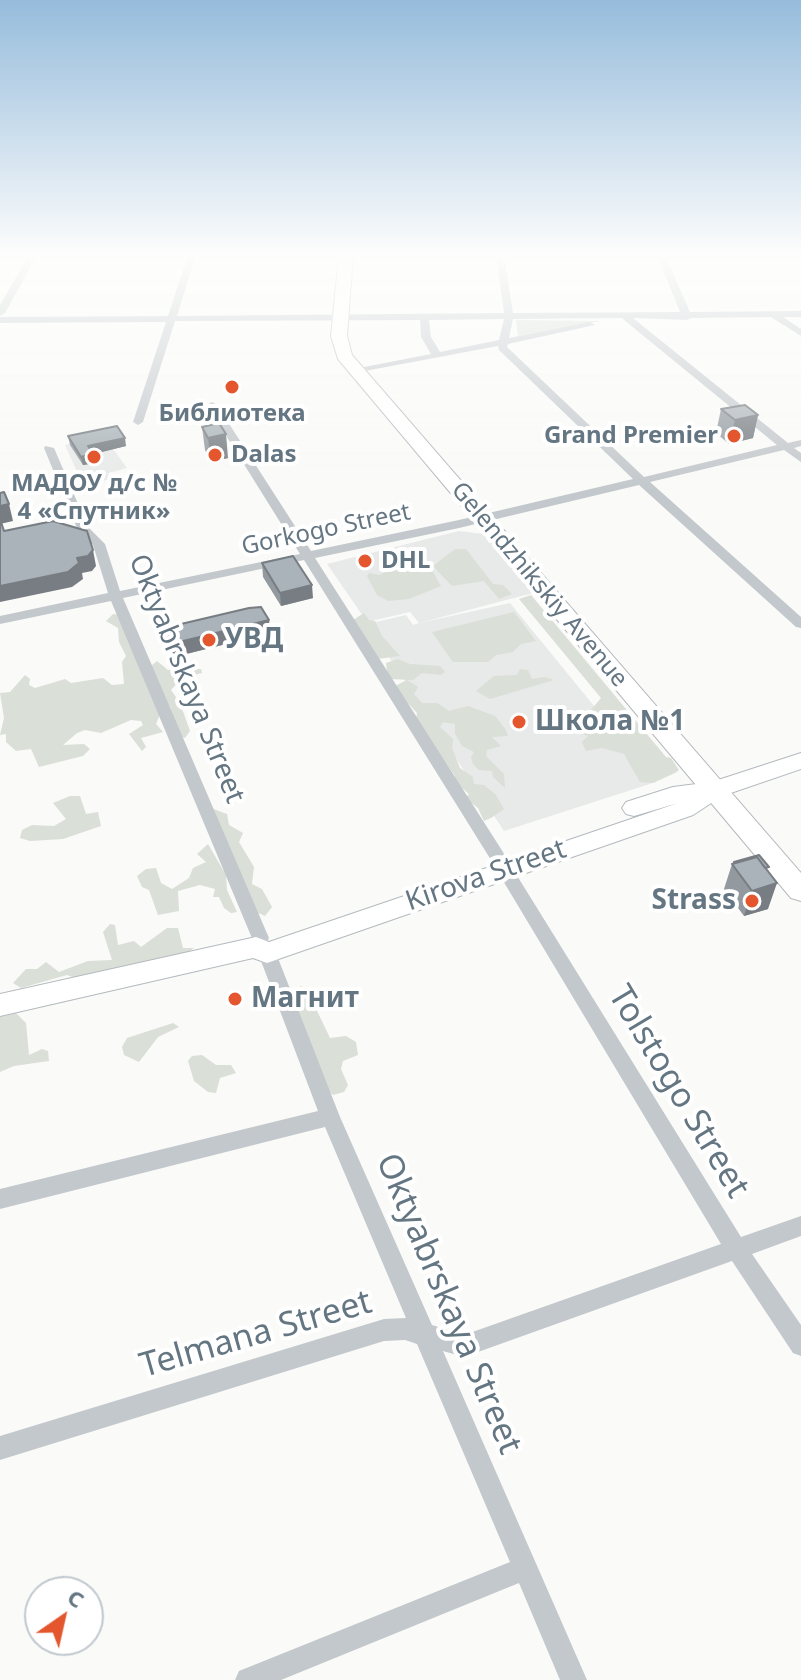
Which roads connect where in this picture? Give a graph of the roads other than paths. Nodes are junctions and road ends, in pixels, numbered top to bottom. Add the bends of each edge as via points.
1 (168, 333) edge
2 (340, 333) edge
3 (426, 333) edge
4 (506, 333) edge
5 (545, 333) edge
6 (646, 333) edge
7 (504, 341) junction
8 (436, 354) junction
9 (358, 371) junction
10 (212, 405) dead end
11 (138, 422) dead end
12 (801, 443) edge
13 (786, 447) junction
14 (49, 448) dead end
15 (801, 459) edge
16 (641, 480) junction
17 (483, 518) junction
18 (308, 556) junction
19 (116, 597) junction
20 (0, 620) edge
21 (801, 624) edge
22 (801, 761) edge
23 (714, 790) junction
24 (501, 863) junction
25 (801, 891) edge
26 (261, 946) junction
27 (0, 1005) edge
28 (330, 1117) junction
29 (0, 1199) edge
30 (801, 1226) edge
31 (737, 1250) junction
32 (425, 1336) junction
33 (801, 1345) edge
34 (0, 1448) edge
35 (526, 1568) junction
36 (248, 1680) edge
37 (574, 1680) edge

1 - 11 street
2 - 9 main road, Gelendzhikskiy Avenue via 341,350
3 - 8 street
4 - 7 street
5 - 7 street
6 - 13 street
7 - 8 street
7 - 16 street via 502,348
8 - 9 street
9 - 17 main road, Gelendzhikskiy Avenue
10 - 18 street, Tolstogo Street
12 - 13 street, Gorkogo Street
13 - 15 street
13 - 16 street, Gorkogo Street
14 - 19 street, Oktyabrskaya Street via 83,528 99,544
16 - 17 street, Gorkogo Street
16 - 21 street
17 - 18 street, Gorkogo Street
17 - 23 main road, Gelendzhikskiy Avenue
18 - 19 street, Gorkogo Street
18 - 24 street, Tolstogo Street
19 - 20 street, Gorkogo Street
19 - 26 street, Oktyabrskaya Street
22 - 23 main road, Kirova Street
23 - 24 main road, Kirova Street via 673,795
23 - 25 main road, Gelendzhikskiy Avenue
24 - 26 main road, Kirova Street
24 - 31 street, Tolstogo Street
26 - 27 main road, Kirova Street
26 - 28 street, Oktyabrskaya Street
28 - 29 street
28 - 32 street, Oktyabrskaya Street
30 - 31 street, Telmana Street
31 - 32 street, Telmana Street via 464,1346
31 - 33 street, Tolstogo Street
32 - 34 street, Telmana Street via 405,1329 384,1330
32 - 35 street, Oktyabrskaya Street
35 - 36 street
35 - 37 street, Oktyabrskaya Street

